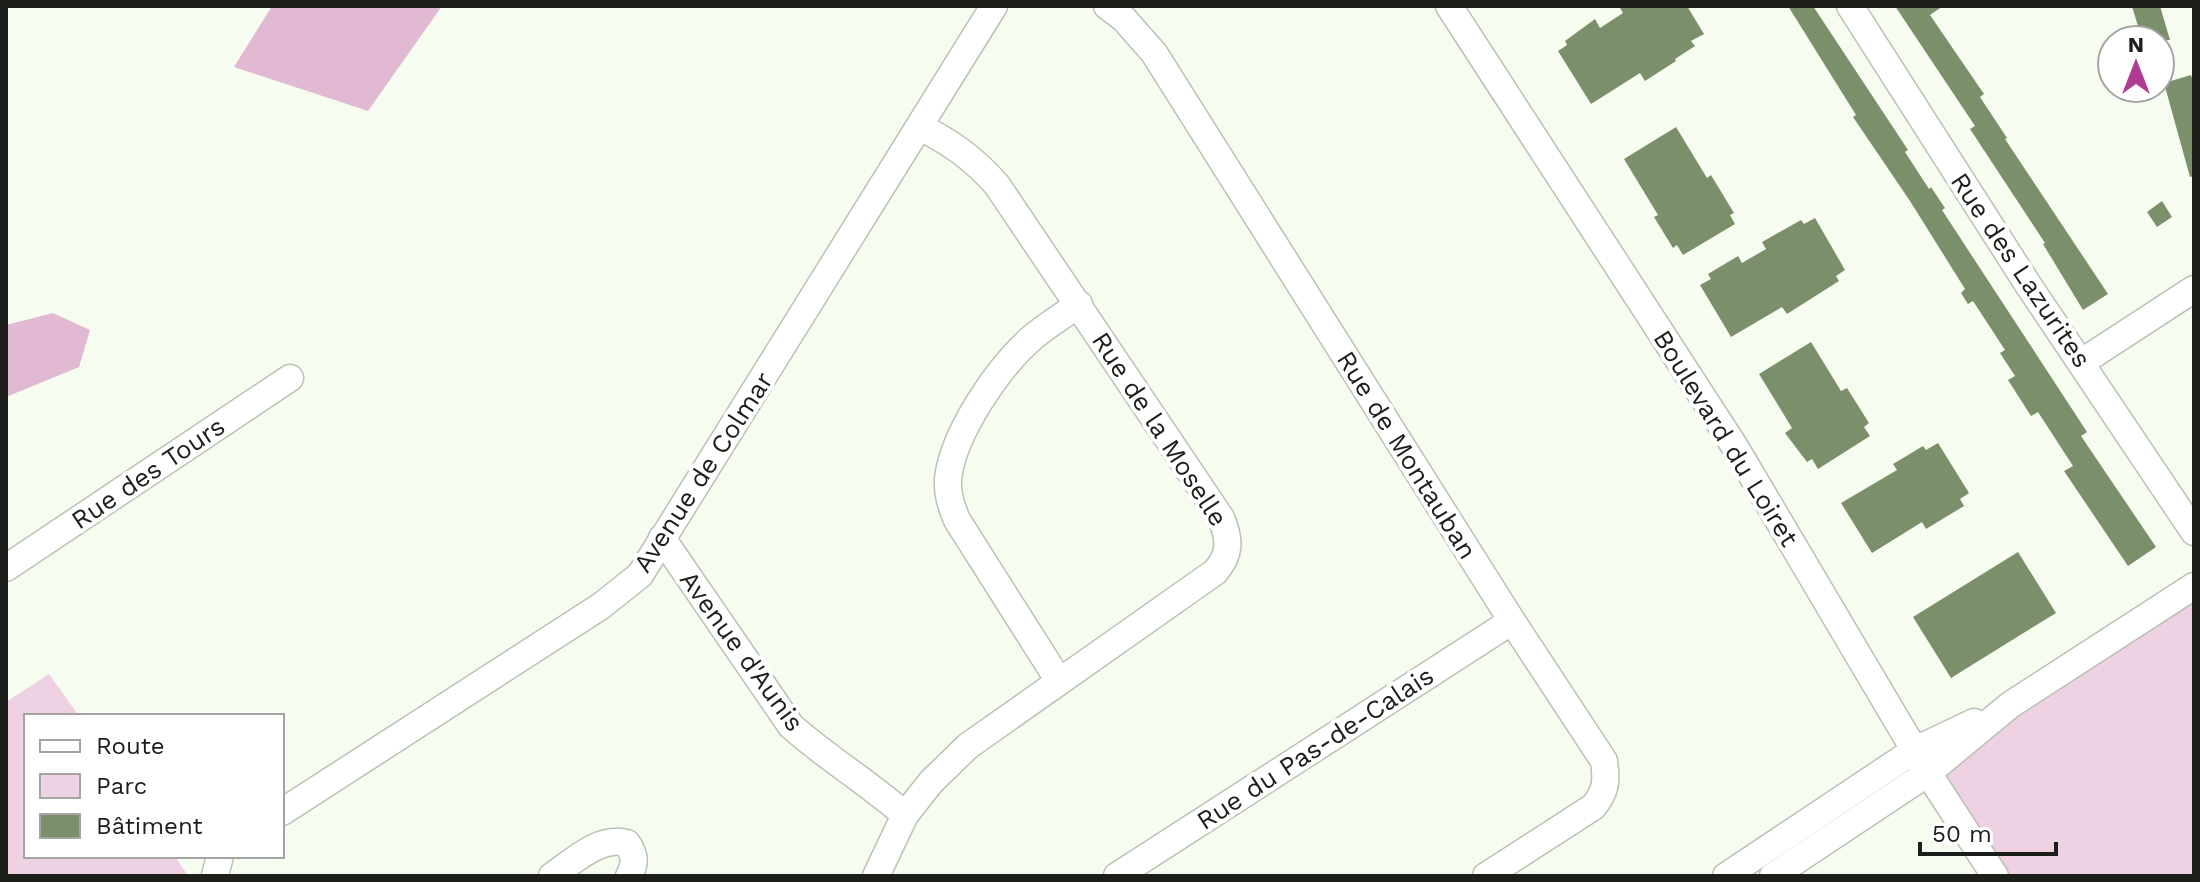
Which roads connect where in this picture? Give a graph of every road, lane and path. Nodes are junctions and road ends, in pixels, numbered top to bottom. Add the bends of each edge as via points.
1 (994, 6) edge
2 (1107, 6) edge
3 (1449, 6) edge
4 (1850, 6) edge
5 (920, 127) junction
6 (2194, 289) edge
7 (1079, 304) junction
8 (2082, 362) junction
9 (290, 378) dead end
10 (2194, 532) edge
11 (662, 538) junction
12 (6, 568) edge
13 (2194, 586) edge
14 (1512, 621) junction
15 (1059, 681) junction
16 (1921, 762) junction
17 (284, 811) edge
18 (905, 815) junction
19 (552, 876) edge
20 (629, 876) edge
21 (876, 876) edge
22 (1117, 876) edge
23 (1486, 876) edge
24 (1726, 876) edge
25 (1773, 876) edge
26 (1995, 876) edge

1 - 5 street, Avenue de Colmar
2 - 14 street, Rue de Montauban via 1154,53
3 - 16 street, Boulevard du Loiret via 1735,447
4 - 8 street, Rue des Lazurites
5 - 7 street, Rue de la Moselle via 975,160
5 - 11 street, Avenue de Colmar
6 - 8 street
7 - 15 street via 1033,337 1003,369 972,415 951,460 948,481 957,520
7 - 15 street, Rue de la Moselle via 1221,518 1228,551 1215,572
8 - 10 street, Rue des Lazurites
9 - 12 street, Rue des Tours
11 - 17 street, Avenue de Colmar via 640,575 601,606
11 - 18 street, Avenue d'Aunis via 791,726
13 - 16 street
14 - 22 street, Rue du Pas-de-Calais
14 - 23 street, Rue de Montauban via 1604,761 1607,779 1593,807
15 - 18 street, Rue de la Moselle via 968,746
16 - 24 street
16 - 25 street
16 - 26 street, Boulevard du Loiret
18 - 21 street, Rue de la Moselle
19 - 20 street via 602,843 616,840 627,843 634,853

